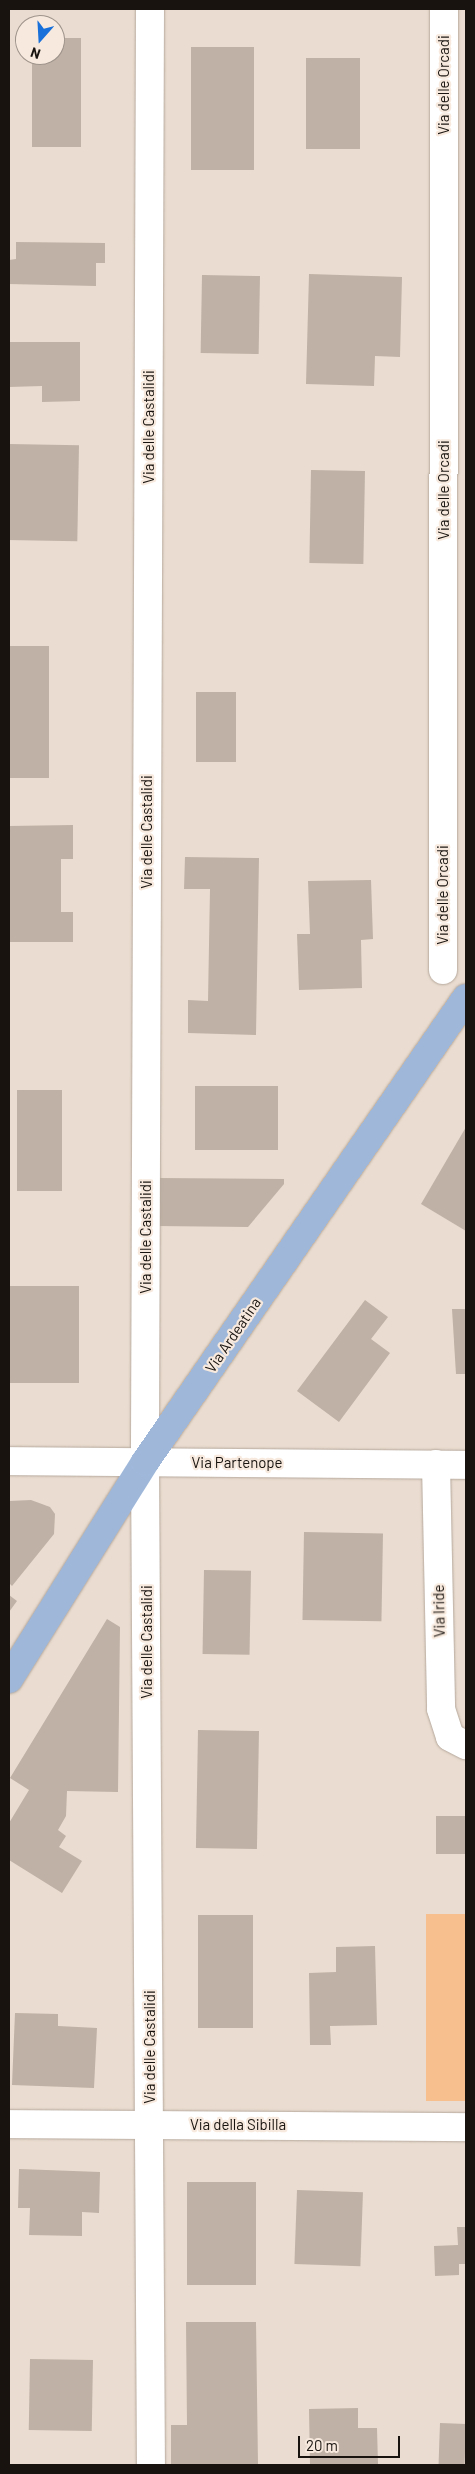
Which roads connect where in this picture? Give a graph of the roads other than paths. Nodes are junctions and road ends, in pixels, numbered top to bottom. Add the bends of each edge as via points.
1 (150, 9) edge
2 (444, 9) edge
3 (443, 970) dead end
4 (466, 998) edge
5 (9, 1461) edge
6 (146, 1462) junction
7 (436, 1464) junction
8 (466, 1465) edge
9 (9, 1679) edge
10 (466, 1745) edge
11 (9, 2124) edge
12 (151, 2125) junction
13 (466, 2127) edge
14 (151, 2465) edge

1 - 6 street, Via delle Castalidi
2 - 3 street, Via delle Orcadi
4 - 6 main road, Via Ardeatina
5 - 6 street, Via Partenope
6 - 7 street, Via Partenope
6 - 9 main road, Via Ardeatina
6 - 12 street, Via delle Castalidi
7 - 8 street, Via Partenope
7 - 10 street, Via Iride via 441,1709 450,1737
11 - 12 street, Via della Sibilla
12 - 13 street, Via della Sibilla
12 - 14 street, Via delle Castalidi

